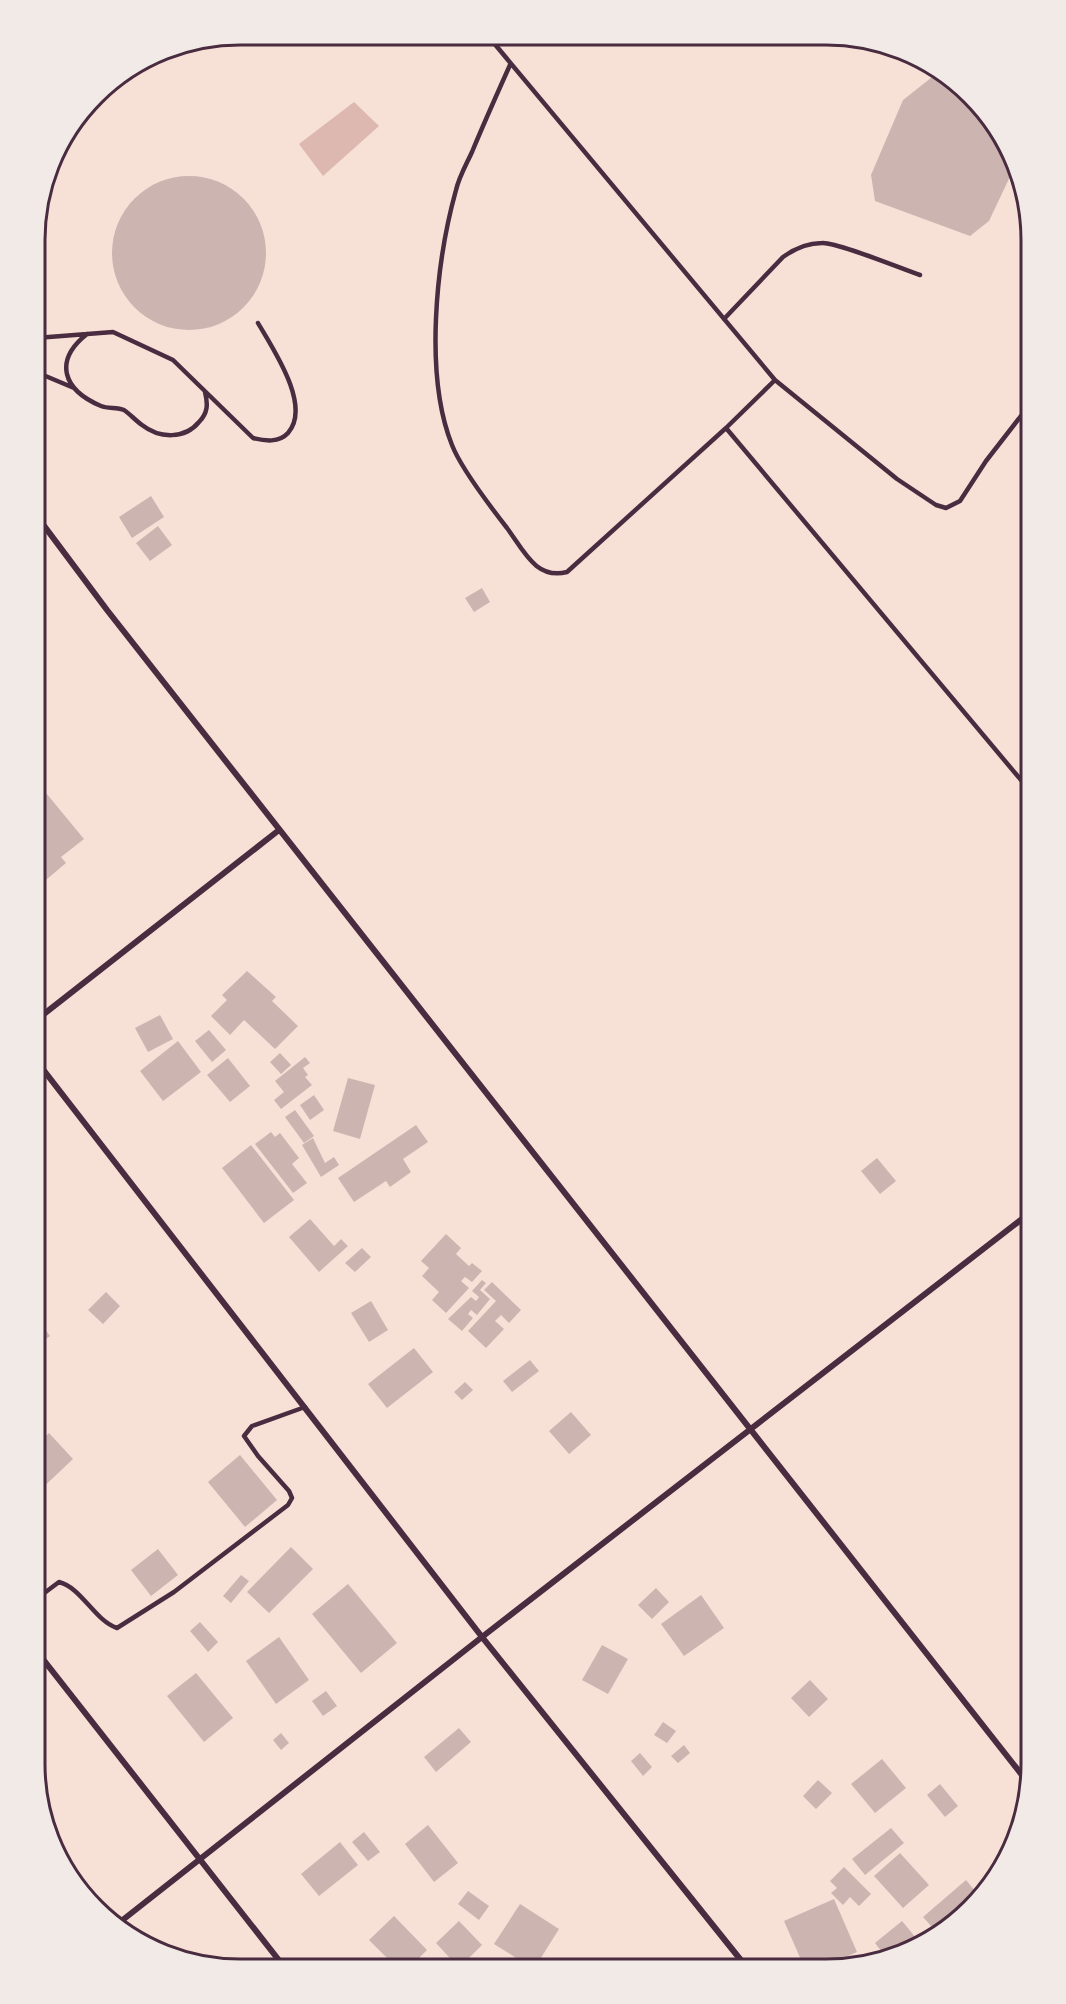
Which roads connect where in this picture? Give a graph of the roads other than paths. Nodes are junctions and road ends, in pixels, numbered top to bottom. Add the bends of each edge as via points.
1 (495, 45) edge
2 (510, 65) junction
3 (920, 275) dead end
4 (724, 319) junction
5 (258, 322) dead end
6 (88, 333) junction
7 (45, 337) edge
8 (45, 376) edge
9 (775, 380) junction
10 (74, 388) junction
11 (204, 390) junction
12 (1021, 416) edge
13 (726, 428) junction
14 (45, 527) edge
15 (1021, 780) edge
16 (279, 830) junction
17 (45, 1013) edge
18 (45, 1072) edge
19 (1021, 1220) edge
20 (305, 1407) junction
21 (751, 1431) junction
22 (45, 1592) edge
23 (482, 1637) junction
24 (45, 1662) edge
25 (1021, 1774) edge
26 (200, 1860) junction
27 (123, 1920) edge
28 (278, 1959) edge
29 (740, 1959) edge

1 - 2 lane
2 - 4 lane
2 - 13 lane via 456,189 439,283 436,376 441,410 453,447 537,567 547,574 557,574 567,572
3 - 4 lane via 824,242 807,245 783,257
4 - 9 lane
5 - 11 lane via 286,372 297,410 296,423 277,439 253,438
6 - 7 lane
6 - 10 lane via 66,359
6 - 11 lane via 113,332 173,360
8 - 10 lane
9 - 12 lane via 897,479 946,508 960,501
9 - 13 lane
10 - 11 lane via 104,407 121,409 152,431 176,435 191,432 204,417
13 - 15 lane
14 - 16 street
16 - 17 street
16 - 21 street
18 - 20 street
19 - 21 street
20 - 22 lane via 252,1426 244,1436 289,1491 292,1498 288,1505 174,1592 117,1628 99,1617 67,1584 59,1582
20 - 23 street
21 - 23 street
21 - 25 street
23 - 26 street
23 - 29 street
24 - 26 street
26 - 27 street
26 - 28 street

